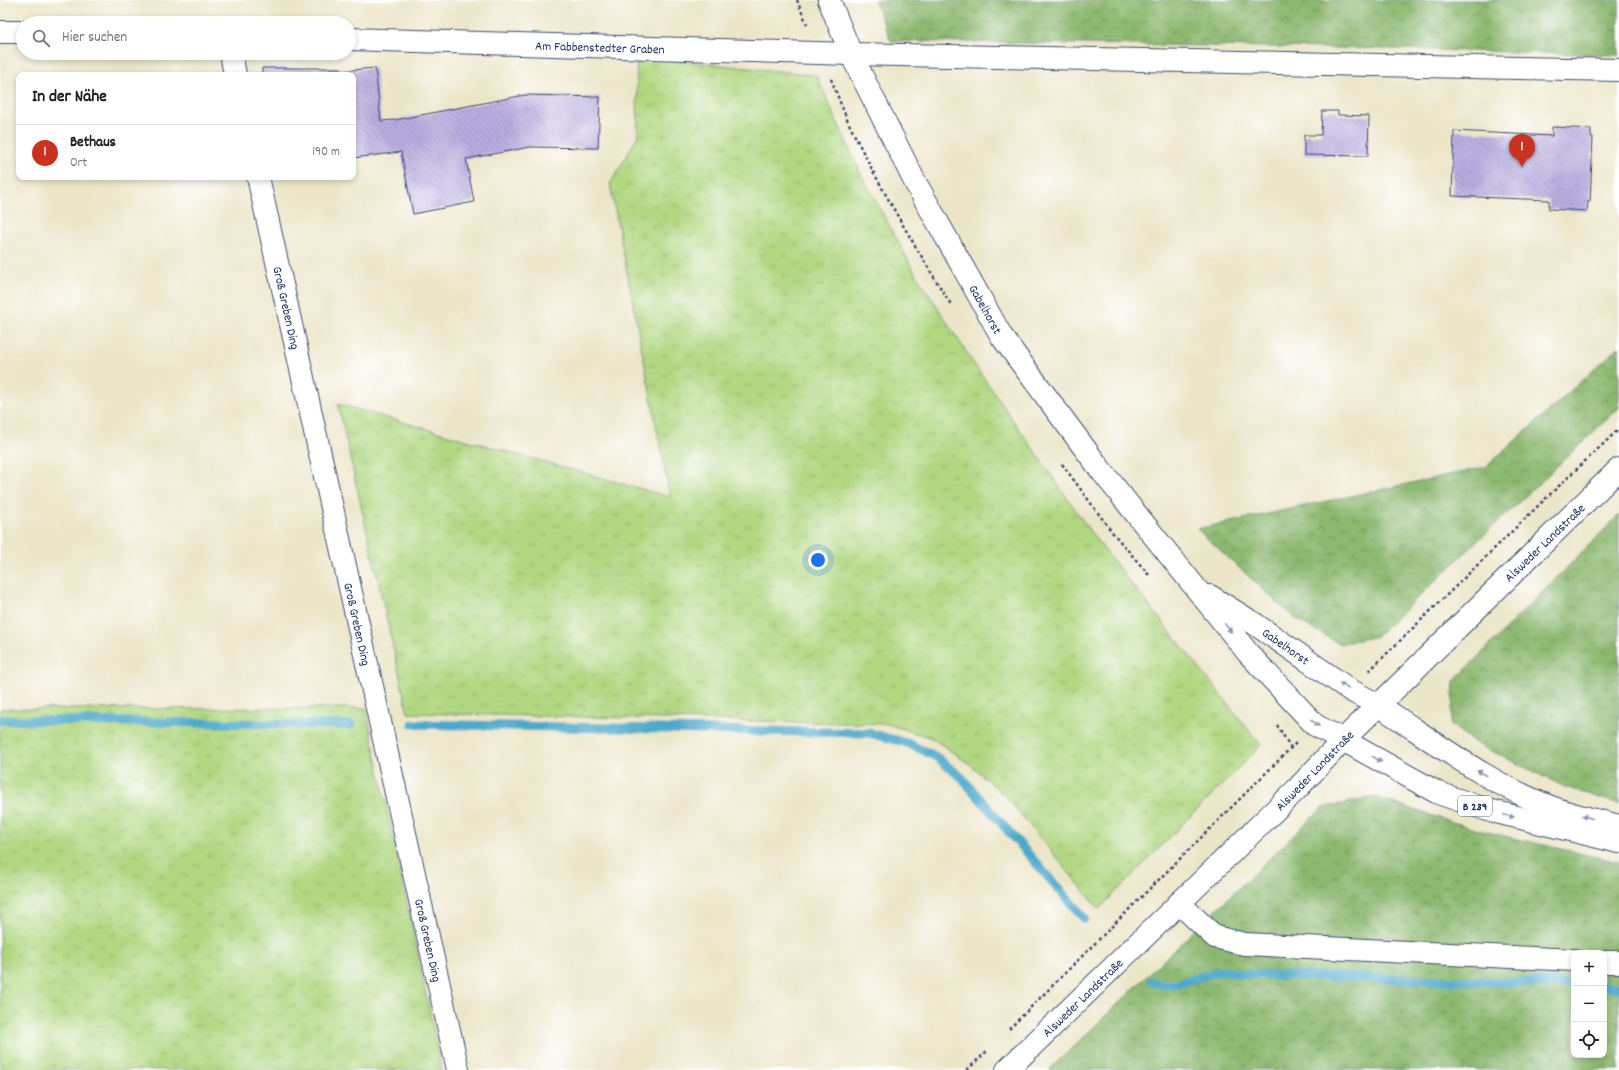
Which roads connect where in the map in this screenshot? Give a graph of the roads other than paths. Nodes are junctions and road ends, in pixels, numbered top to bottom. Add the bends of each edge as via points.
1 (829, 0) edge
2 (0, 32) edge
3 (16, 32) edge
4 (356, 39) edge
5 (851, 54) junction
6 (232, 60) edge
7 (1619, 70) edge
8 (234, 72) edge
9 (259, 180) edge
10 (1619, 469) edge
11 (1194, 586) junction
12 (1378, 705) junction
13 (1343, 740) junction
14 (1619, 826) edge
15 (1619, 842) edge
16 (1179, 903) junction
17 (1571, 960) edge
18 (1607, 962) edge
19 (1619, 962) edge
20 (458, 1070) edge
21 (1007, 1070) edge

1 - 5 street, Gabelhorst
2 - 3 street
4 - 5 street, Am Fabbenstedter Graben
5 - 7 street, Am Fabbenstedter Graben
5 - 11 street, Gabelhorst via 914,180 1002,337 1100,469
6 - 8 street
9 - 20 street, Groß Greben Ding
10 - 12 street, Alsweder Landstraße
12 -> 11 street, Gabelhorst via 1350,690 1256,624
11 -> 13 street, Gabelhorst via 1248,653 1315,725
12 - 13 street, Alsweder Landstraße
14 -> 12 street, B 239 via 1555,808 1521,794 1475,769
13 -> 15 street, B 239 via 1438,793 1488,810
13 - 16 street, Alsweder Landstraße via 1296,790
16 - 17 street via 1215,937 1244,944
16 - 21 street, Alsweder Landstraße
18 - 19 street

